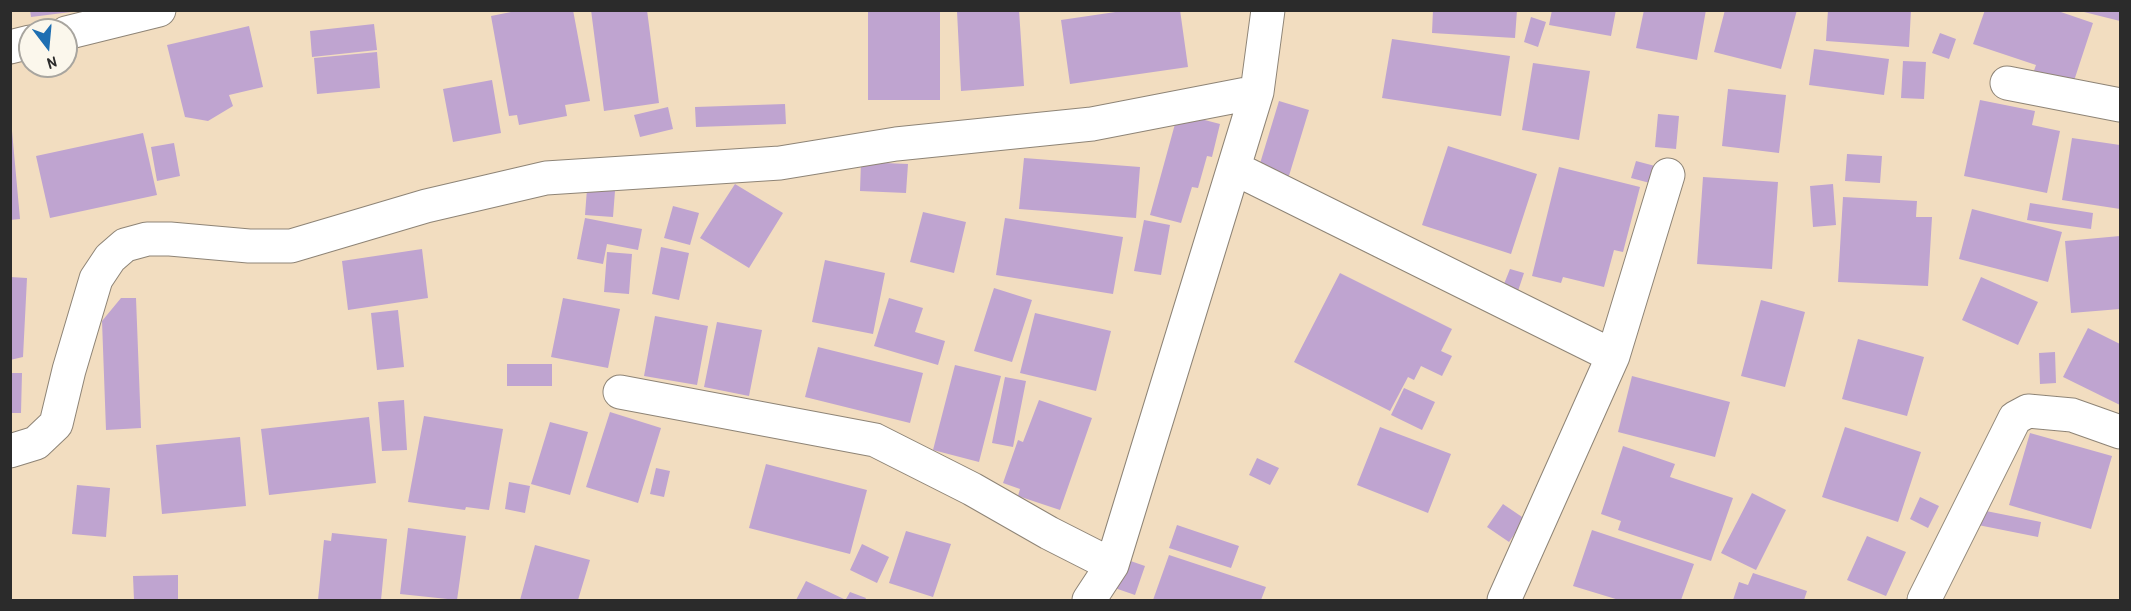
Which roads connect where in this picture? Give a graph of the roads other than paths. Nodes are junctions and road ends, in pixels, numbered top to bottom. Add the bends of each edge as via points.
1 (159, 10) edge
2 (1268, 10) edge
3 (78, 30) edge
4 (2007, 83) dead end
5 (1257, 92) junction
6 (2121, 105) edge
7 (1234, 168) junction
8 (1668, 176) dead end
9 (1614, 356) junction
10 (620, 392) dead end
11 (2121, 432) edge
12 (10, 451) edge
13 (1112, 565) junction
14 (1089, 600) edge
15 (1504, 600) edge
16 (1924, 600) edge

1 - 3 street
2 - 5 street
4 - 6 street
5 - 7 street
5 - 12 street via 1092,124 896,144 780,163 546,178 426,206 291,246 170,239 147,239 125,245 96,279 56,424 36,443
7 - 9 street
7 - 13 street
8 - 9 street
9 - 15 street
10 - 13 street via 875,440
11 - 16 street via 2072,415 2028,411 2015,418
13 - 14 street

